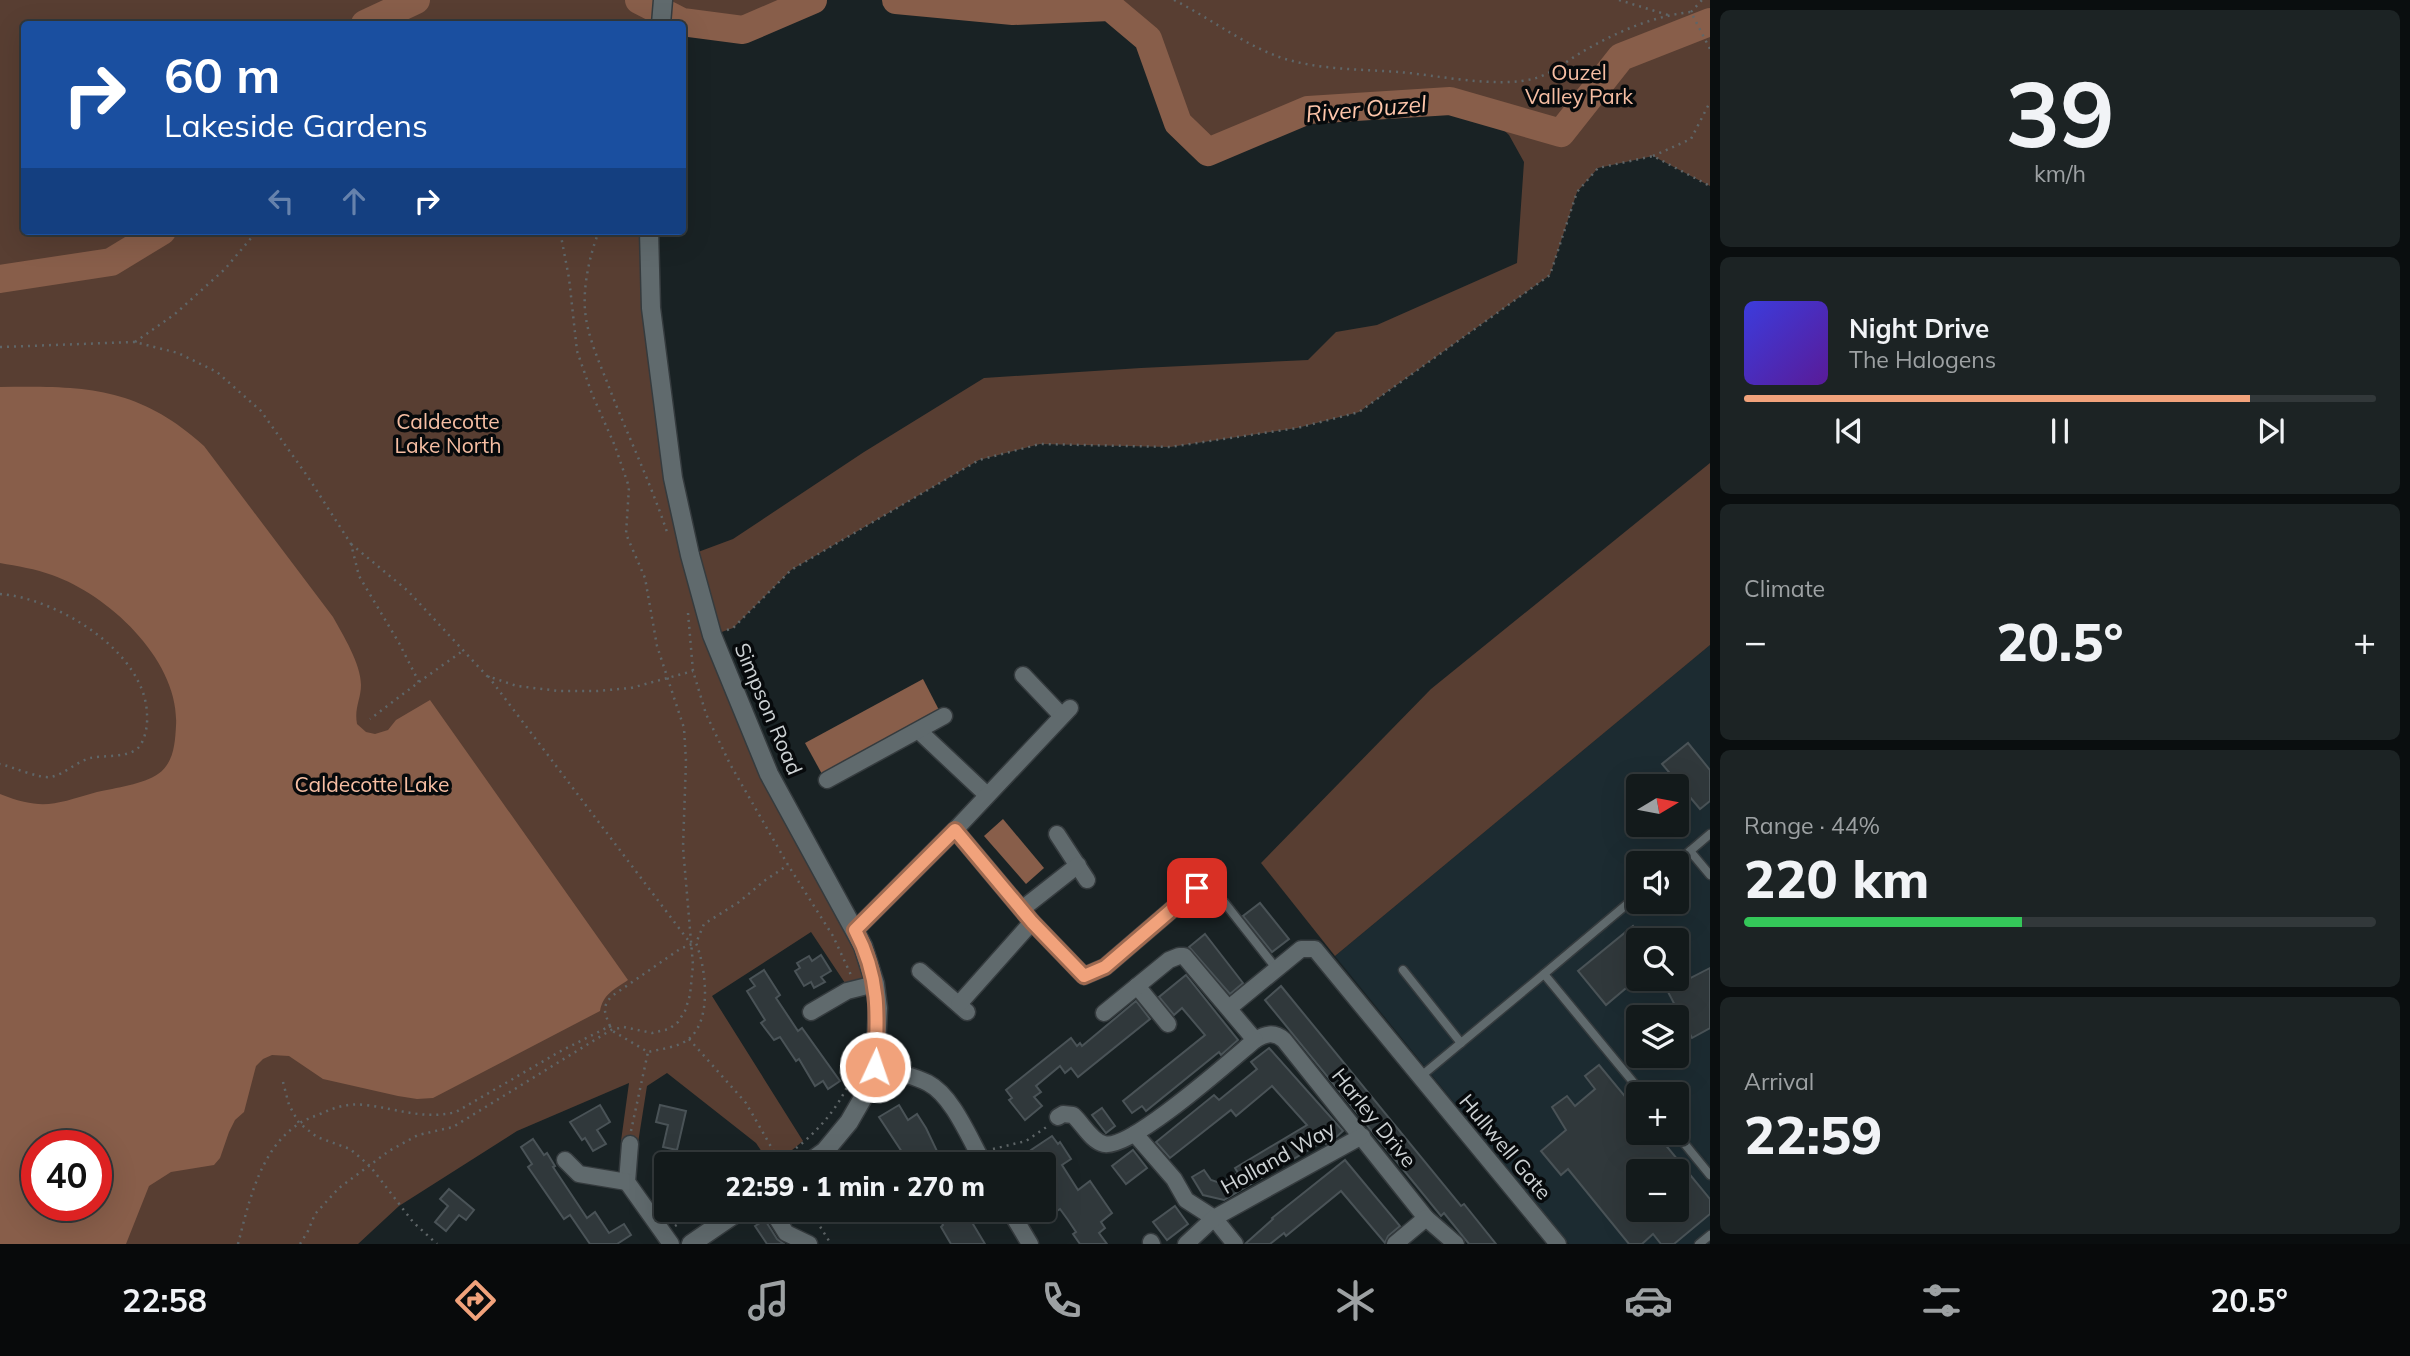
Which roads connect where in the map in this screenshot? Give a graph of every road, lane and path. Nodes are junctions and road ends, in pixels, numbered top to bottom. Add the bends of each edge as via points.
1 (663, 0) edge
2 (1174, 0) edge
3 (1619, 0) edge
4 (1702, 0) edge
5 (1691, 12) junction
6 (1668, 15) junction
7 (660, 21) edge
8 (1710, 49) edge
9 (1710, 102) edge
10 (1653, 156) junction
11 (1710, 186) edge
12 (254, 235) edge
13 (561, 235) edge
14 (598, 235) edge
15 (649, 235) edge
16 (135, 342) junction
17 (0, 347) edge
18 (669, 538) dead end
19 (351, 544) junction
20 (0, 594) edge
21 (688, 613) dead end
22 (712, 635) junction
23 (464, 650) junction
24 (693, 671) junction
25 (487, 676) junction
26 (1023, 676) dead end
27 (667, 678) junction
28 (419, 682) junction
29 (944, 716) dead end
30 (370, 719) dead end
31 (919, 731) junction
32 (0, 764) edge
33 (827, 780) dead end
34 (987, 796) junction
35 (955, 830) junction
36 (1057, 834) dead end
37 (1710, 834) edge
38 (1690, 851) joint
39 (788, 865) junction
40 (1078, 865) junction
41 (1710, 875) edge
42 (1087, 880) dead end
43 (1197, 888) dead end
44 (1224, 902) dead end
45 (1626, 905) edge
46 (1027, 915) junction
47 (855, 930) junction
48 (696, 943) junction
49 (691, 944) junction
50 (1276, 968) junction
51 (1403, 970) dead end
52 (920, 971) dead end
53 (1544, 974) junction
54 (866, 986) junction
55 (1137, 986) junction
56 (1228, 1008) junction
57 (811, 1012) dead end
58 (1104, 1013) dead end
59 (1168, 1024) dead end
60 (610, 1028) junction
61 (689, 1039) junction
62 (1255, 1040) junction
63 (1461, 1043) junction
64 (860, 1049) dead end
65 (648, 1052) junction
66 (875, 1067) junction
67 (1420, 1077) junction
68 (283, 1082) dead end
69 (1633, 1082) edge
70 (1058, 1117) joint
71 (299, 1123) junction
72 (1135, 1134) junction
73 (1362, 1136) junction
74 (630, 1144) joint
75 (1686, 1145) edge
76 (774, 1152) edge
77 (791, 1152) edge
78 (824, 1152) edge
79 (978, 1152) edge
80 (996, 1152) edge
81 (565, 1160) dead end
82 (370, 1166) junction
83 (1710, 1175) edge
84 (626, 1182) junction
85 (1214, 1218) junction
86 (1426, 1218) junction
87 (723, 1222) edge
88 (779, 1222) edge
89 (817, 1222) edge
90 (1017, 1222) edge
91 (1710, 1235) edge
92 (238, 1244) edge
93 (300, 1244) edge
94 (437, 1244) edge
95 (671, 1244) edge
96 (691, 1244) edge
97 (809, 1244) edge
98 (831, 1244) edge
99 (1030, 1244) edge
100 (1186, 1244) edge
101 (1235, 1244) edge
102 (1395, 1244) edge
103 (1456, 1244) edge
104 (1558, 1244) edge
105 (1699, 1244) edge

1 - 7 street
2 - 6 path via 1280,57 1330,68 1500,82 1545,75 1607,38
3 - 6 path
4 - 5 path
5 - 6 path
5 - 8 path
9 - 10 path via 1691,139
10 - 11 path
10 - 22 path via 1598,168 1577,192 1550,275 1359,412 1297,428 1170,447 1040,444 979,460 791,570 733,628
12 - 16 path via 225,269
13 - 27 path via 577,351 629,486 626,534 645,578
14 - 18 path via 586,285 589,336
15 - 22 street, Simpson Road via 651,308 673,478
16 - 17 path
16 - 19 path via 178,353 217,372 261,411
19 - 23 path via 408,591
19 - 28 path via 359,576
20 - 32 path via 44,604 84,624 133,673 147,706 148,721 138,748 84,760 52,777
21 - 24 path
22 - 47 street, Simpson Road via 769,774
23 - 25 path
23 - 28 path
24 - 27 path
24 - 39 path via 724,751
25 - 27 path via 517,686 559,691 631,688
25 - 49 path
26 - 34 street via 1066,712
27 - 49 path via 684,728 683,847
28 - 30 path
29 - 31 street
31 - 33 street
31 - 34 street
34 - 35 street
35 - 46 street
35 - 47 street
36 - 40 street
37 - 38 lane
38 - 41 lane
39 - 48 path via 704,924
39 - 54 path
40 - 42 street
40 - 46 street
43 - 46 street via 1105,967 1084,976
44 - 50 lane
45 - 53 lane
46 - 52 street via 963,1008
47 - 54 street, Simpson Road via 863,946
48 - 49 path
48 - 61 path via 705,985 702,1017
49 - 60 path via 606,1002
49 - 60 path via 690,995 678,1023 652,1033
50 - 56 street
50 - 67 street, Hullwell Gate via 1301,949 1315,949
51 - 63 lane
53 - 63 lane
53 - 69 lane
54 - 57 street via 847,991
54 - 66 street, Simpson Road via 878,1008
55 - 56 street via 1170,960 1184,956
55 - 58 street
55 - 59 street
56 - 62 street
60 - 65 path
60 - 71 path via 456,1112 438,1116 354,1104
60 - 82 path via 453,1127 418,1135
61 - 65 path
61 - 76 path via 746,1103
62 - 72 street
62 - 73 street, Harley Drive via 1269,1034 1281,1037
63 - 67 lane
64 - 77 path via 842,1100
65 - 74 path
66 - 78 street, Simpson Road via 849,1122
66 - 79 street via 930,1084 951,1106
67 - 104 street, Hullwell Gate
68 - 71 path
70 - 72 street via 1073,1115 1101,1143 1114,1144
70 - 80 path via 1026,1140
71 - 82 path
71 - 92 path via 275,1147 260,1172
72 - 85 street via 1186,1200
73 - 85 street, Holland Way
73 - 86 street, Harley Drive
74 - 84 street
75 - 83 lane
81 - 84 street via 579,1174
82 - 93 path via 315,1213
82 - 94 path via 412,1223
84 - 95 street
85 - 100 street, Holland Way
85 - 101 street
86 - 102 street
86 - 103 street, Harley Drive
87 - 96 street
88 - 97 street via 786,1233
89 - 98 path
90 - 99 street
91 - 105 lane

